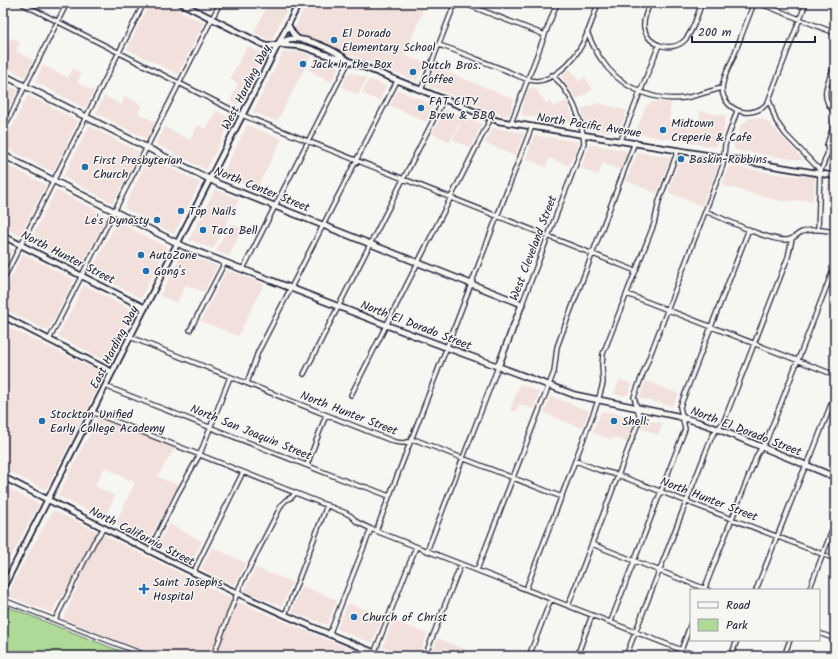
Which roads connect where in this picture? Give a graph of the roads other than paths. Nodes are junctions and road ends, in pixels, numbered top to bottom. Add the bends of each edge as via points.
1 (21, 3) edge
2 (67, 3) edge
3 (144, 3) edge
4 (181, 3) edge
5 (220, 3) edge
6 (299, 3) edge
7 (455, 3) edge
8 (462, 3) edge
9 (557, 3) edge
10 (598, 3) edge
11 (650, 3) edge
12 (702, 3) edge
13 (754, 3) edge
14 (759, 3) edge
15 (806, 3) edge
16 (212, 19) junction
17 (800, 19) junction
18 (58, 22) junction
19 (288, 25) junction
20 (587, 32) junction
21 (835, 33) edge
22 (544, 35) junction
23 (298, 39) junction
24 (278, 44) junction
25 (439, 45) junction
26 (659, 45) junction
27 (119, 52) junction
28 (349, 61) junction
29 (835, 64) edge
30 (3, 74) edge
31 (552, 75) junction
32 (528, 79) junction
33 (397, 80) junction
34 (180, 83) junction
35 (25, 86) junction
36 (722, 88) junction
37 (421, 90) junction
38 (641, 91) junction
39 (444, 99) junction
40 (770, 100) junction
41 (738, 111) junction
42 (835, 113) edge
43 (242, 115) junction
44 (86, 116) junction
45 (835, 116) edge
46 (491, 118) junction
47 (512, 123) junction
48 (532, 126) junction
49 (3, 130) edge
50 (583, 135) junction
51 (622, 140) junction
52 (308, 142) junction
53 (635, 142) junction
54 (835, 144) edge
55 (147, 147) junction
56 (678, 150) junction
57 (828, 152) junction
58 (3, 155) edge
59 (724, 157) junction
60 (355, 161) junction
61 (820, 173) junction
62 (835, 176) edge
63 (210, 179) junction
64 (403, 179) junction
65 (54, 180) junction
66 (450, 198) junction
67 (275, 206) junction
68 (115, 211) junction
69 (705, 212) junction
70 (497, 216) junction
71 (323, 224) junction
72 (749, 229) junction
73 (818, 230) junction
74 (835, 232) edge
75 (3, 236) edge
76 (548, 236) junction
77 (792, 239) junction
78 (177, 243) junction
79 (370, 243) junction
80 (21, 245) junction
81 (592, 253) junction
82 (225, 262) junction
83 (419, 262) junction
84 (835, 265) edge
85 (243, 270) junction
86 (636, 271) junction
87 (82, 276) junction
88 (3, 280) edge
89 (472, 283) junction
90 (291, 288) junction
91 (627, 294) junction
92 (522, 304) junction
93 (339, 306) junction
94 (145, 308) junction
95 (667, 310) junction
96 (3, 316) edge
97 (386, 325) junction
98 (710, 326) junction
99 (190, 330) dead end
100 (130, 337) junction
101 (49, 340) junction
102 (755, 343) junction
103 (447, 348) junction
104 (798, 360) junction
105 (498, 367) junction
106 (112, 372) junction
107 (304, 374) dead end
108 (835, 375) edge
109 (230, 377) junction
110 (247, 383) junction
111 (105, 386) junction
112 (548, 386) junction
113 (835, 394) edge
114 (351, 395) dead end
115 (598, 401) junction
116 (637, 408) junction
117 (92, 412) junction
118 (326, 415) junction
119 (682, 418) junction
120 (211, 428) junction
121 (718, 429) junction
122 (410, 442) junction
123 (762, 447) junction
124 (200, 454) junction
125 (462, 458) junction
126 (576, 461) junction
127 (806, 464) junction
128 (307, 465) junction
129 (243, 472) junction
130 (618, 474) junction
131 (3, 477) edge
132 (835, 477) edge
133 (513, 478) junction
134 (661, 491) junction
135 (295, 493) junction
136 (390, 496) junction
137 (562, 497) junction
138 (47, 500) junction
139 (686, 500) junction
140 (327, 505) junction
141 (732, 518) junction
142 (835, 523) edge
143 (104, 528) junction
144 (371, 529) junction
145 (376, 531) junction
146 (777, 536) junction
147 (592, 544) junction
148 (416, 547) junction
149 (148, 551) junction
150 (427, 551) junction
151 (823, 554) junction
152 (835, 559) edge
153 (634, 560) junction
154 (461, 564) junction
155 (477, 570) junction
156 (659, 571) junction
157 (193, 573) junction
158 (3, 588) edge
159 (526, 589) junction
160 (703, 589) edge
161 (705, 589) edge
162 (756, 589) edge
163 (809, 589) edge
164 (237, 594) junction
165 (551, 599) junction
166 (3, 600) edge
167 (568, 606) junction
168 (285, 615) junction
169 (592, 615) junction
170 (55, 620) junction
171 (611, 621) junction
172 (690, 627) edge
173 (635, 632) junction
174 (820, 633) edge
175 (329, 635) junction
176 (835, 640) edge
177 (737, 641) edge
178 (790, 641) edge
179 (681, 650) junction
180 (835, 653) edge
181 (374, 654) edge
182 (148, 656) edge
183 (213, 656) edge
184 (383, 656) edge
185 (425, 656) edge
186 (528, 656) edge
187 (577, 656) edge
188 (626, 656) edge
189 (679, 656) edge
190 (697, 656) edge
191 (731, 656) edge
192 (784, 656) edge
193 (834, 656) edge

1 - 18 street
2 - 18 street
3 - 27 street
4 - 16 street
5 - 16 street
6 - 19 street, West Harding Way
7 - 25 street
8 - 22 street
9 - 22 street
10 - 20 street
11 - 26 street via 644,27 649,38
12 - 26 street via 684,41 673,47
13 - 36 street
14 - 17 street
15 - 17 street
16 - 24 street via 266,46
16 - 34 street
17 - 21 street
17 - 40 street
18 - 27 street
18 - 35 street
19 - 23 street
19 - 24 street, West Harding Way
20 - 31 street via 574,57
20 - 38 street via 604,64 625,83
22 - 32 street
23 - 24 street, North Pacific Avenue via 289,39
23 - 28 street, North Pacific Avenue via 316,44
24 - 28 street, North Pacific Avenue via 299,46 338,60
24 - 43 street, West Harding Way
25 - 32 street
25 - 37 street
26 - 38 street
27 - 34 street
27 - 44 street
28 - 33 street, North Pacific Avenue
28 - 52 street
29 - 42 street via 825,94 827,104
30 - 35 main road, North Center Street
31 - 32 street via 535,81
31 - 50 street via 560,82 576,108
32 - 47 street
33 - 37 street, North Pacific Avenue
33 - 60 street
34 - 43 street
34 - 55 street
35 - 44 main road, North Center Street
35 - 49 street
36 - 38 street via 673,99
36 - 41 street via 726,100
37 - 39 street, North Pacific Avenue
38 - 51 street
39 - 46 street, North Pacific Avenue
39 - 64 street
40 - 41 street via 759,110 748,113
40 - 61 street via 776,121
41 - 59 street via 725,145
43 - 52 street
43 - 63 street, West Harding Way
44 - 55 main road, North Center Street
44 - 65 street
45 - 57 street via 827,145
46 - 47 street, North Pacific Avenue
46 - 66 street
47 - 48 street, North Pacific Avenue
48 - 50 street, North Pacific Avenue
48 - 70 street
50 - 51 street, North Pacific Avenue
50 - 76 street, West Cleveland Street via 584,143
51 - 53 street, North Pacific Avenue
52 - 60 street
52 - 67 street
53 - 56 street, North Pacific Avenue
53 - 81 street
54 - 57 street
55 - 63 main road, North Center Street
55 - 68 street
56 - 59 street, North Pacific Avenue
56 - 86 street
57 - 61 street
58 - 65 main road, North El Dorado Street
59 - 61 street, North Pacific Avenue
59 - 69 street
60 - 64 street
60 - 71 street
61 - 62 street, North Pacific Avenue
61 - 73 street
63 - 67 main road, North Center Street
63 - 78 street, East Harding Way
64 - 66 street
64 - 79 street
65 - 68 main road, North El Dorado Street
65 - 80 street
66 - 70 street
66 - 83 street
67 - 71 main road, North Center Street
67 - 85 street
68 - 78 main road, North El Dorado Street
68 - 87 street
69 - 72 street
69 - 95 street
70 - 76 street
70 - 89 street
71 - 79 main road, North Center Street
71 - 90 street
72 - 77 street via 774,238
72 - 98 street
73 - 74 street
73 - 77 street via 799,233
75 - 80 street, North Hunter Street
76 - 81 street
76 - 92 street, West Cleveland Street
77 - 102 street via 791,249
78 - 82 main road, North El Dorado Street
78 - 94 street, East Harding Way
79 - 83 main road, North Center Street
79 - 93 street
80 - 87 street, North Hunter Street
80 - 88 street
81 - 86 street
81 - 112 street via 557,347 554,372
82 - 85 main road, North El Dorado Street
82 - 99 street
83 - 89 main road, North Center Street
83 - 97 street
84 - 104 street
85 - 90 main road, North El Dorado Street
86 - 91 street
87 - 94 street, North Hunter Street
87 - 101 street
89 - 92 main road, North Center Street
89 - 103 street
90 - 93 main road, North El Dorado Street
90 - 110 street via 258,352
91 - 95 street
91 - 115 street via 604,354 603,383
92 - 105 main road, West Cleveland Street
93 - 97 main road, North El Dorado Street
93 - 107 street
94 - 100 street, East Harding Way
95 - 98 street
95 - 116 street via 634,397
96 - 101 street
97 - 103 main road, North El Dorado Street
97 - 114 street
98 - 102 street
98 - 119 street via 680,407
100 - 106 street, East Harding Way
100 - 109 street, North Hunter Street
101 - 106 street
102 - 104 street
102 - 121 street via 724,421
103 - 105 main road, North El Dorado Street
103 - 122 street
104 - 108 street
104 - 123 street
105 - 112 main road, North El Dorado Street
105 - 125 street
106 - 111 street, East Harding Way
109 - 110 street, North Hunter Street
109 - 120 street
110 - 118 street, North Hunter Street
111 - 117 street, East Harding Way
111 - 120 street, North San Joaquin Street
112 - 115 main road, North El Dorado Street
112 - 133 street
113 - 127 street
115 - 116 main road, North El Dorado Street
115 - 126 street
116 - 119 main road, North El Dorado Street
116 - 130 street via 640,418
117 - 124 street
117 - 138 street, East Harding Way
118 - 122 street, North Hunter Street via 395,442
118 - 128 street
119 - 121 main road, North El Dorado Street
119 - 134 street via 685,429
120 - 124 street
120 - 128 street, North San Joaquin Street
121 - 123 main road, North El Dorado Street
121 - 139 street via 712,436
122 - 125 street, North Hunter Street via 416,440
122 - 136 street
123 - 127 main road, North El Dorado Street
123 - 141 street
124 - 129 street
124 - 149 street
125 - 133 street, North Hunter Street
125 - 150 street
126 - 130 street, North Hunter Street
126 - 137 street
127 - 132 main road, North El Dorado Street
127 - 146 street
128 - 136 street, North San Joaquin Street
129 - 135 street
129 - 157 street
130 - 134 street, North Hunter Street
130 - 147 street
131 - 138 street, North California Street
133 - 137 street, North Hunter Street
133 - 155 street
134 - 139 street, North Hunter Street
134 - 153 street
135 - 140 street
135 - 164 street via 282,504
136 - 145 street
137 - 159 street
138 - 143 street, North California Street
138 - 158 street, East Harding Way
139 - 141 street, North Hunter Street
139 - 156 street
140 - 144 street via 346,513
140 - 168 street
141 - 146 street, North Hunter Street
141 - 161 street
142 - 151 street
143 - 149 street, North California Street
143 - 170 street via 94,542
144 - 145 street
144 - 175 street
145 - 148 street
146 - 151 street, North Hunter Street
146 - 162 street
147 - 153 street
147 - 167 street
148 - 150 street
148 - 181 street
149 - 157 street, North California Street
150 - 154 street
151 - 152 street, North Hunter Street
151 - 163 street
153 - 156 street
153 - 171 street
154 - 155 street
154 - 185 street
155 - 159 street
156 - 160 street
156 - 173 street
157 - 164 street, North California Street
159 - 165 street
164 - 168 street, North California Street
164 - 183 street
165 - 167 street
165 - 186 street
166 - 170 street
167 - 169 street
168 - 175 street, North California Street
169 - 171 street
169 - 187 street
170 - 182 street
171 - 173 street
172 - 179 street
173 - 179 street
173 - 188 street
174 - 176 street
175 - 181 street, North California Street
177 - 191 street
178 - 192 street
179 - 189 street
179 - 190 street
180 - 193 street
181 - 184 street, North California Street

